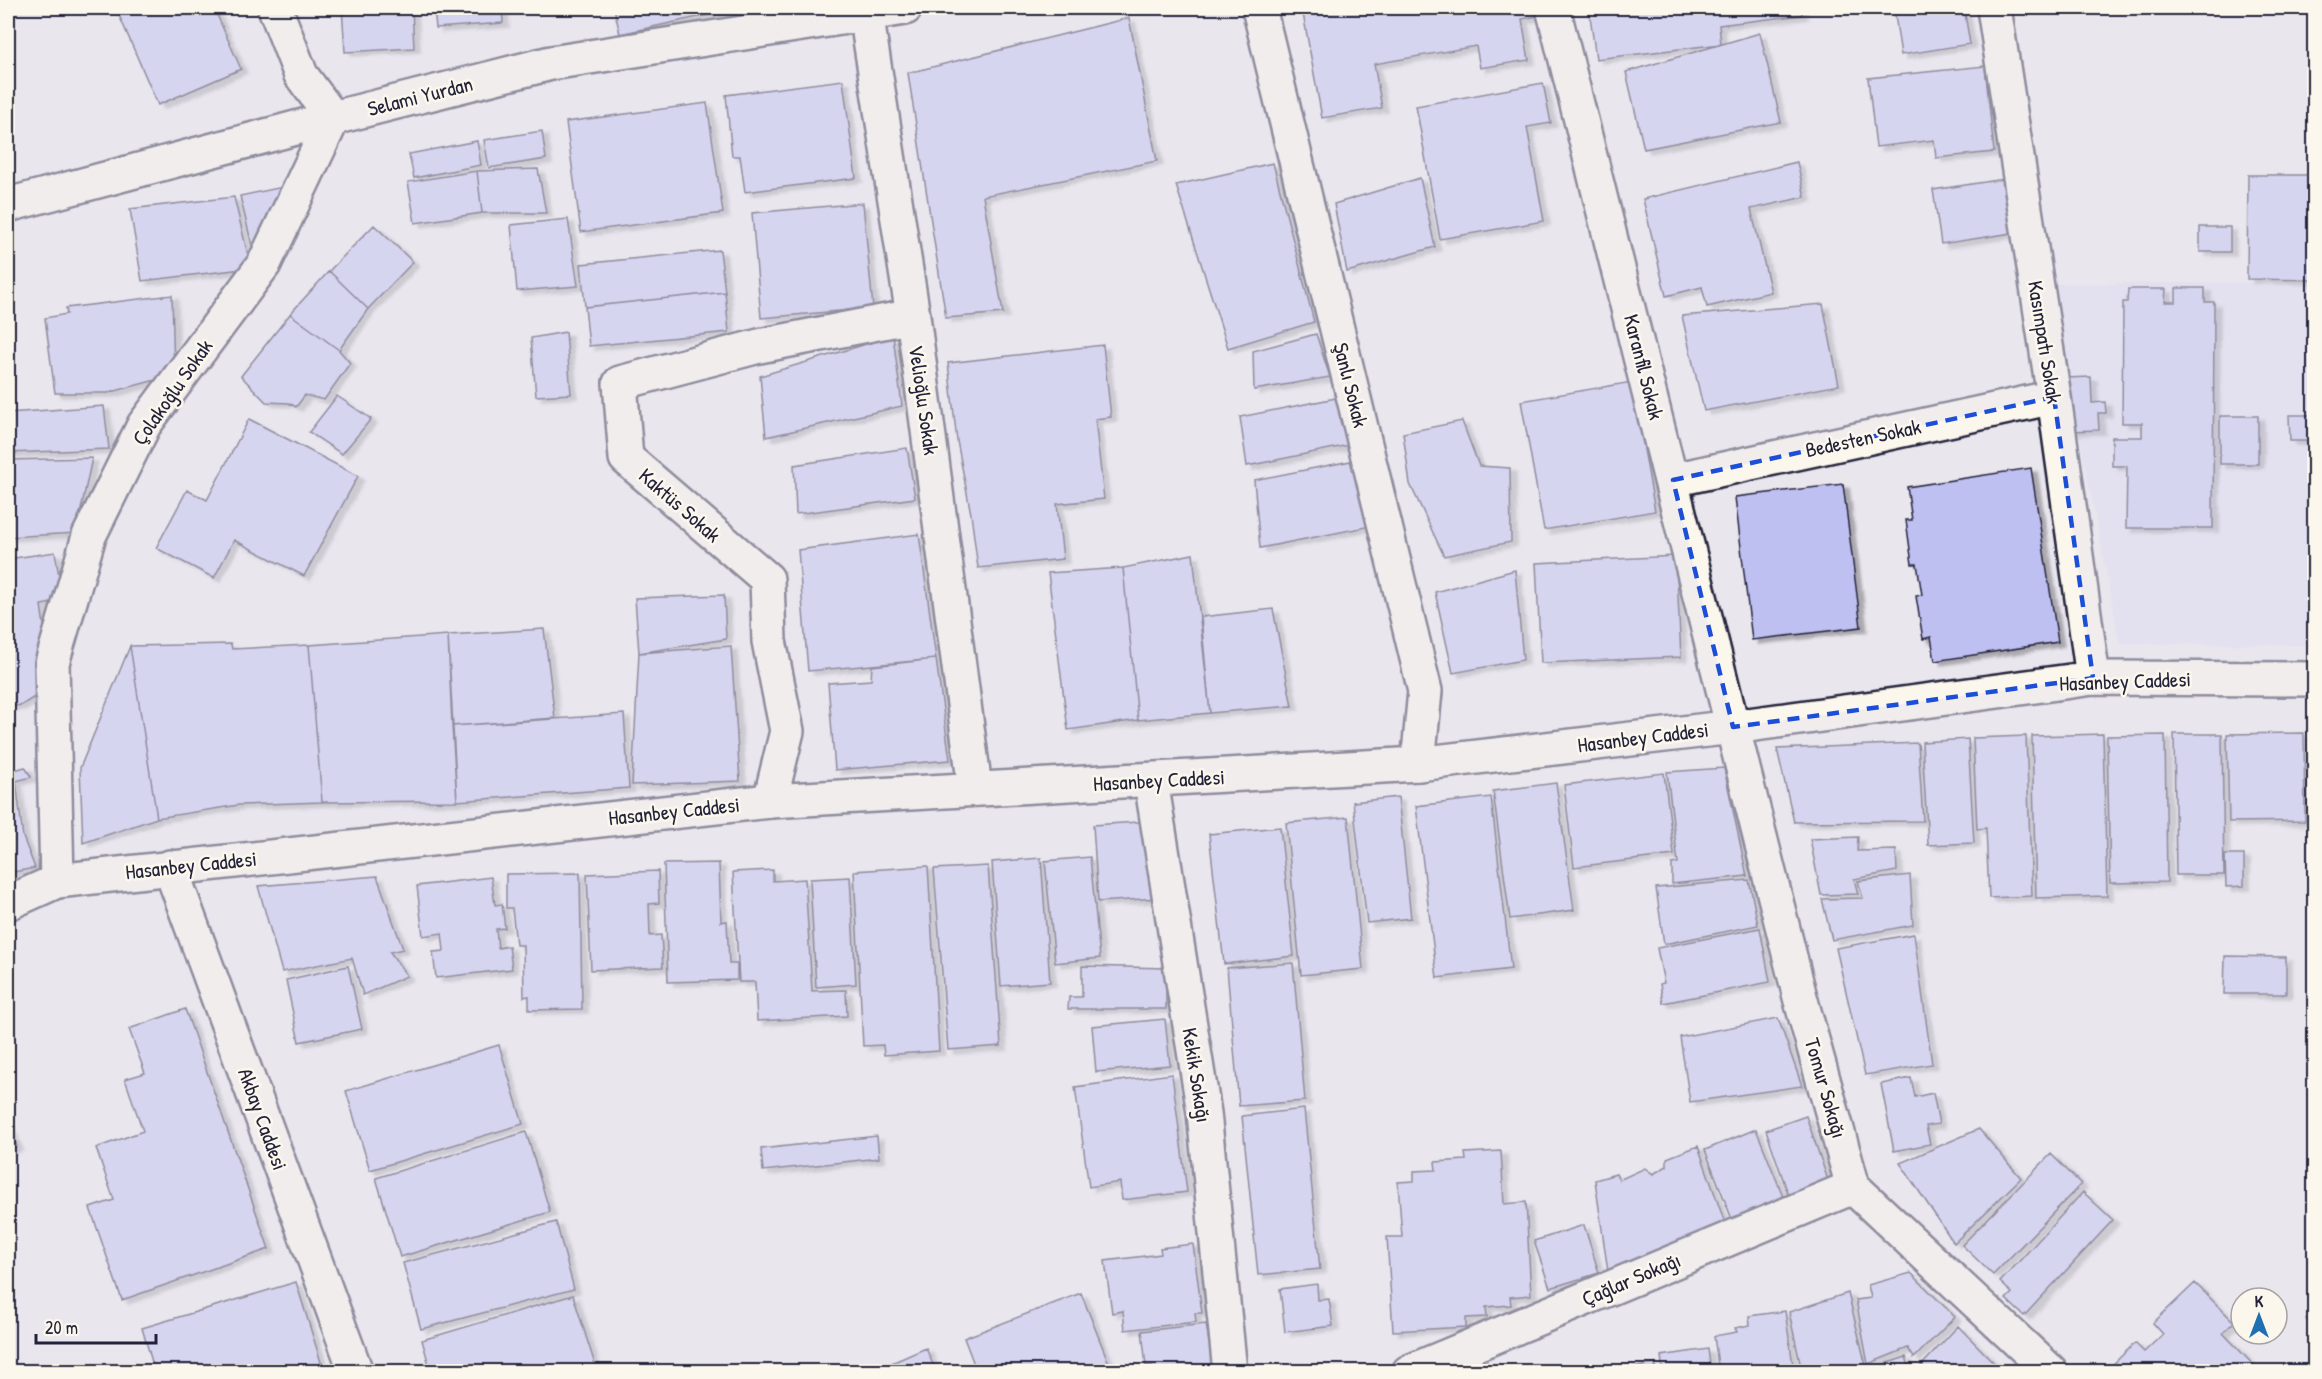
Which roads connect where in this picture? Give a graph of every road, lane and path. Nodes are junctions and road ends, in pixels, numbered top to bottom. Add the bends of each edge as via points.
1 (275, 8) edge
2 (905, 8) edge
3 (1259, 8) edge
4 (1552, 8) edge
5 (1994, 8) edge
6 (852, 15) junction
7 (333, 118) junction
8 (8, 205) edge
9 (913, 316) junction
10 (2054, 397) junction
11 (1673, 480) junction
12 (2093, 678) junction
13 (2314, 680) edge
14 (1733, 727) junction
15 (1418, 764) junction
16 (1151, 781) junction
17 (975, 788) junction
18 (770, 801) junction
19 (170, 867) junction
20 (57, 880) junction
21 (8, 903) edge
22 (1853, 1187) junction
23 (356, 1371) edge
24 (1230, 1371) edge
25 (1409, 1371) edge
26 (2051, 1371) edge

1 - 7 street via 301,75
2 - 6 street, Selami Yurdan
3 - 15 street, Şanlı Sokak via 1425,691
4 - 11 street, Karanfil Sokak
5 - 10 street, Kasımpatı Sokak
6 - 7 street, Selami Yurdan via 551,63
6 - 9 street, Velioğlu Sokak
7 - 8 street, Selami Yurdan
7 - 20 street, Çolakoğlu Sokak via 264,264 144,425 89,536 52,663
9 - 17 street, Velioğlu Sokak
9 - 18 street, Kaktüs Sokak via 759,346 620,383 626,458 767,579 769,641 786,731
10 - 11 street, Bedesten Sokak
10 - 12 street, Kasımpatı Sokak
11 - 14 street, Karanfil Sokak
12 - 13 street, Hasanbey Caddesi
12 - 14 street, Hasanbey Caddesi
14 - 15 street, Hasanbey Caddesi
14 - 22 street, Tomur Sokağı via 1800,997
15 - 16 street, Hasanbey Caddesi
16 - 17 street, Hasanbey Caddesi
16 - 24 street, Kekik Sokağı via 1204,1113
17 - 18 street, Hasanbey Caddesi
18 - 19 street, Hasanbey Caddesi
19 - 20 street, Hasanbey Caddesi
19 - 23 street, Akbay Caddesi
20 - 21 street, Hasanbey Caddesi
22 - 25 street, Çağlar Sokağı
22 - 26 street

